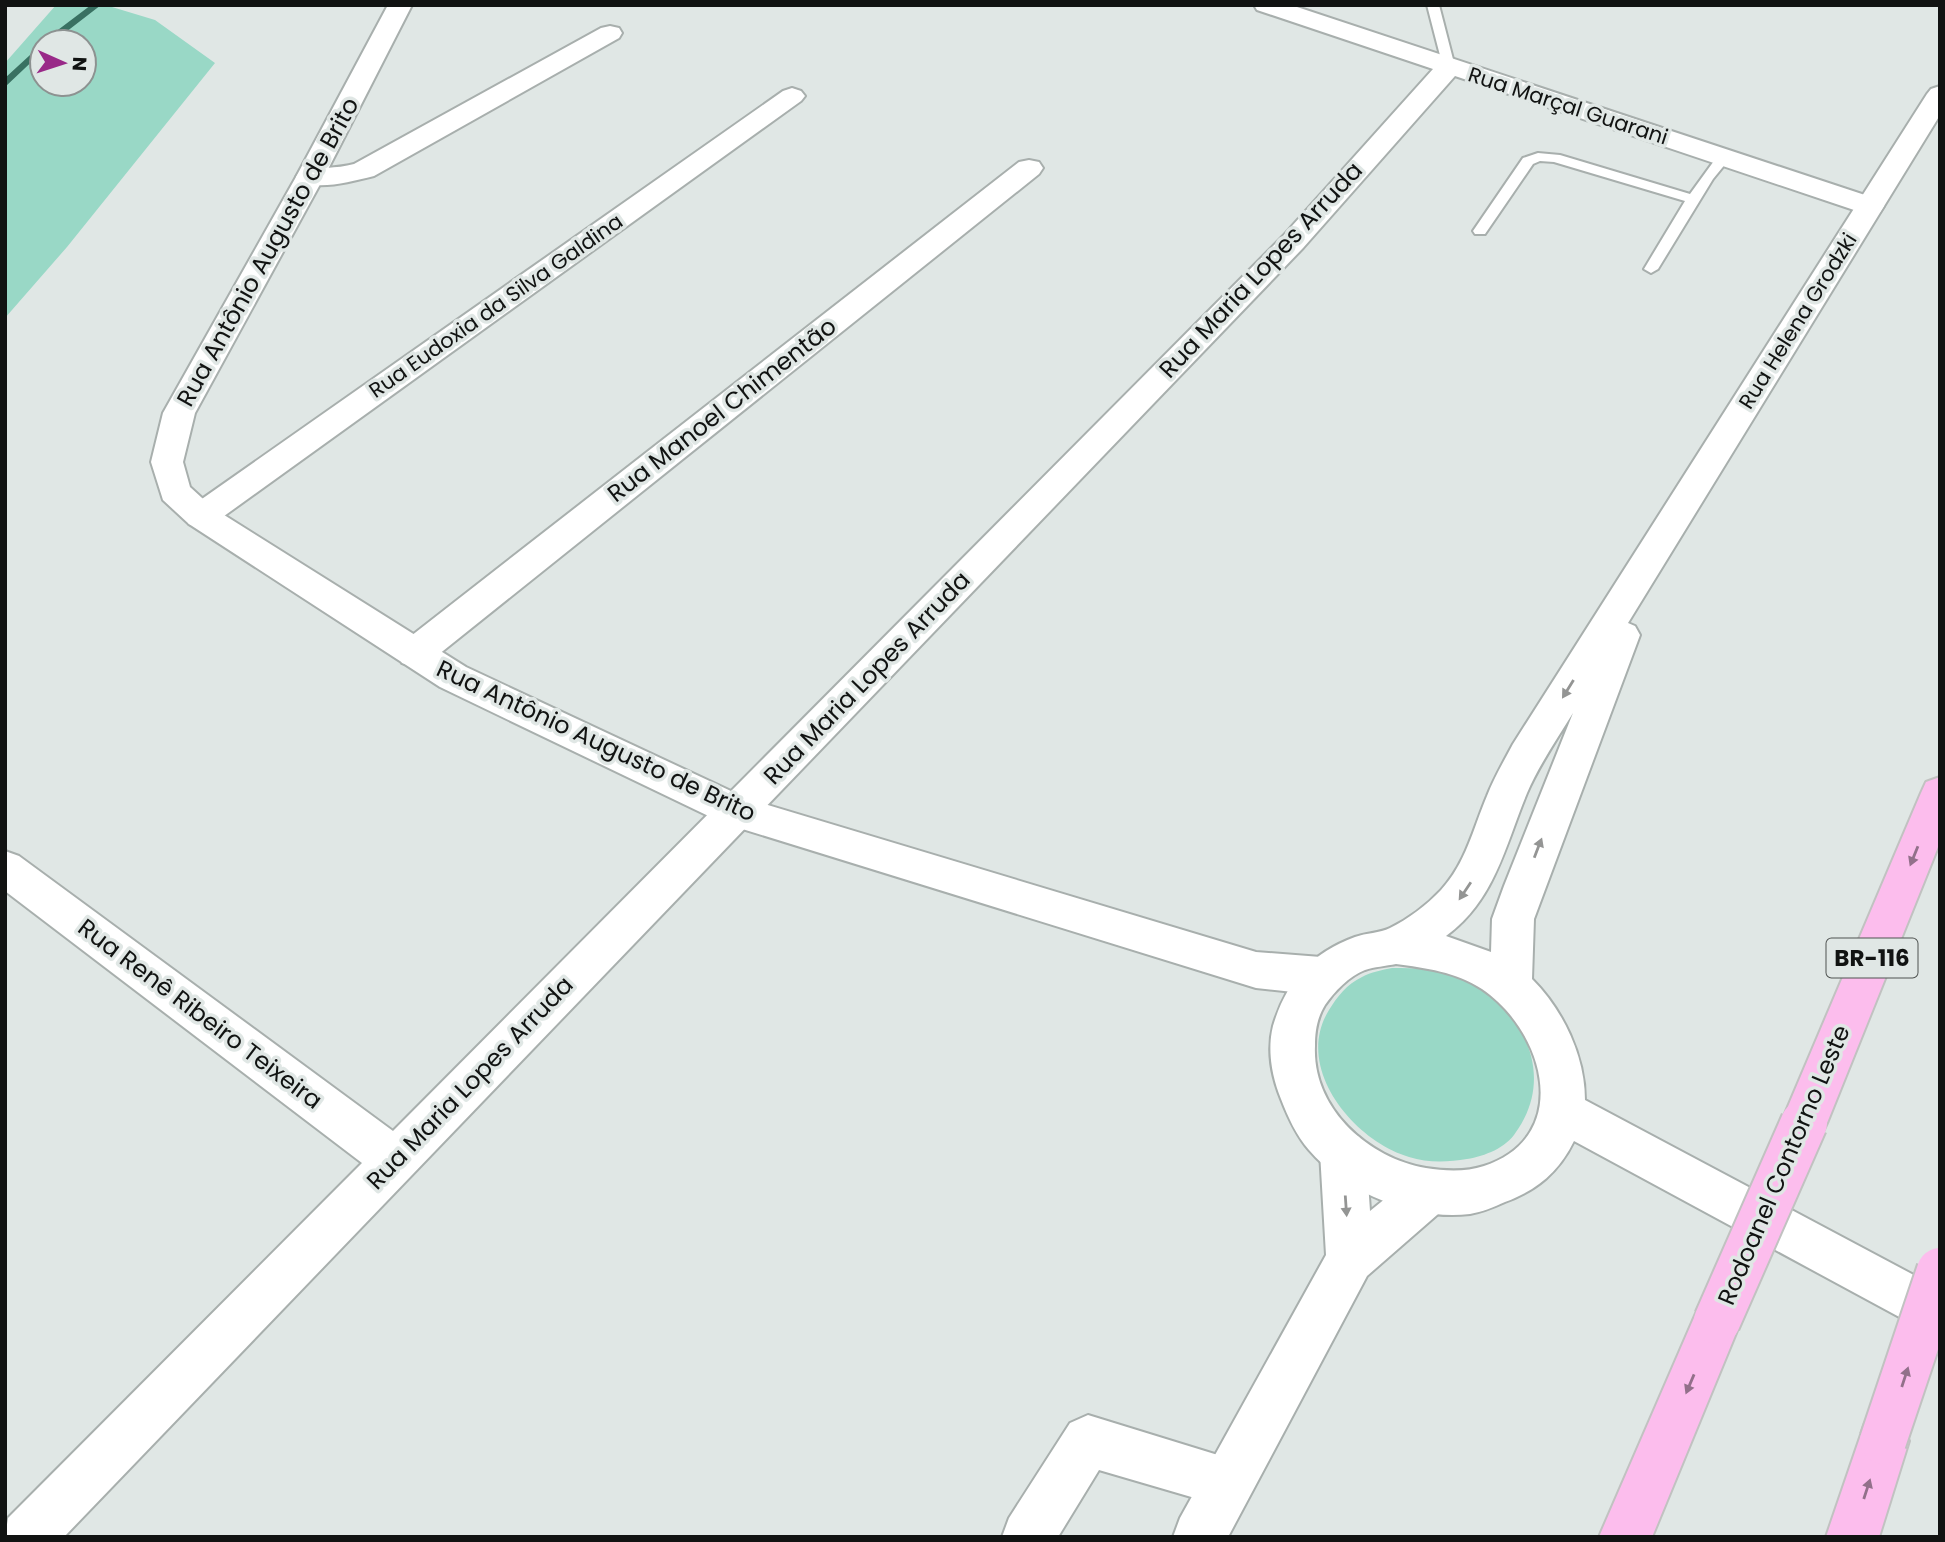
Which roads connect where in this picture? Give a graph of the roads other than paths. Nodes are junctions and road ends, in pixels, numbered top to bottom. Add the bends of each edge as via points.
1 (400, 5) edge
2 (1266, 5) edge
3 (1433, 5) edge
4 (610, 33) dead end
5 (1449, 67) junction
6 (1940, 94) edge
7 (792, 96) dead end
8 (1724, 157) junction
9 (1029, 168) dead end
10 (310, 177) junction
11 (1695, 200) junction
12 (1870, 206) junction
13 (1480, 231) dead end
14 (1651, 269) dead end
15 (201, 516) junction
16 (1656, 548) junction
17 (415, 653) junction
18 (1940, 793) edge
19 (737, 812) junction
20 (5, 868) edge
21 (1396, 946) junction
22 (1256, 970) junction
23 (1321, 976) junction
24 (1510, 986) junction
25 (1297, 1011) junction
26 (1562, 1111) junction
27 (1343, 1153) junction
28 (395, 1160) junction
29 (1429, 1192) junction
30 (1350, 1259) junction
31 (1940, 1271) edge
32 (1940, 1315) edge
33 (1229, 1482) junction
34 (27, 1537) edge
35 (1028, 1537) edge
36 (1199, 1537) edge
37 (1625, 1537) edge
38 (1852, 1537) edge

1 - 10 street, Rua Antônio Augusto de Brito
2 - 5 street, Rua Marçal Guarani
3 - 5 lane
4 - 10 street via 364,170 338,177
5 - 8 street, Rua Marçal Guarani
5 - 19 street, Rua Maria Lopes Arruda via 1293,242
6 - 12 street, Rua Helena Grodzki
7 - 15 street, Rua Eudoxia da Silva Galdina
8 - 11 lane
8 - 12 street, Rua Marçal Guarani
9 - 17 street, Rua Manoel Chimentão
10 - 15 street, Rua Antônio Augusto de Brito via 179,413 167,462 175,492
11 - 13 lane via 1555,158 1538,157 1528,161
11 - 14 lane
12 - 16 street, Rua Helena Grodzki
15 - 17 street, Rua Antônio Augusto de Brito
16 -> 21 street, Rua Helena Grodzki via 1527,755 1477,873 1458,901
24 -> 16 street, Rua Helena Grodzki via 1513,919
17 - 19 street, Rua Antônio Augusto de Brito via 453,677
18 -> 37 highway, Rodoanel Contorno Leste / BR-116, bridge
19 - 22 street, Rua Antônio Augusto de Brito
19 - 28 street, Rua Maria Lopes Arruda
20 - 28 street, Rua Renê Ribeiro Teixeira
21 - 23 street via 1343,960
21 - 24 street via 1436,950 1475,963
22 - 23 street, Rua Antônio Augusto de Brito
22 - 25 street, Rua Antônio Augusto de Brito
23 - 25 street
24 - 26 street via 1537,1015 1556,1048 1563,1084
25 - 27 street via 1290,1045 1296,1083 1314,1120
26 - 29 street via 1539,1157 1509,1180 1471,1192
26 - 32 street
27 - 29 street via 1398,1184
27 -> 30 street
28 - 34 street, Rua Maria Lopes Arruda
29 - 30 street
30 - 33 street
38 -> 31 highway, bridge
33 - 35 street via 1088,1441
33 - 36 street

